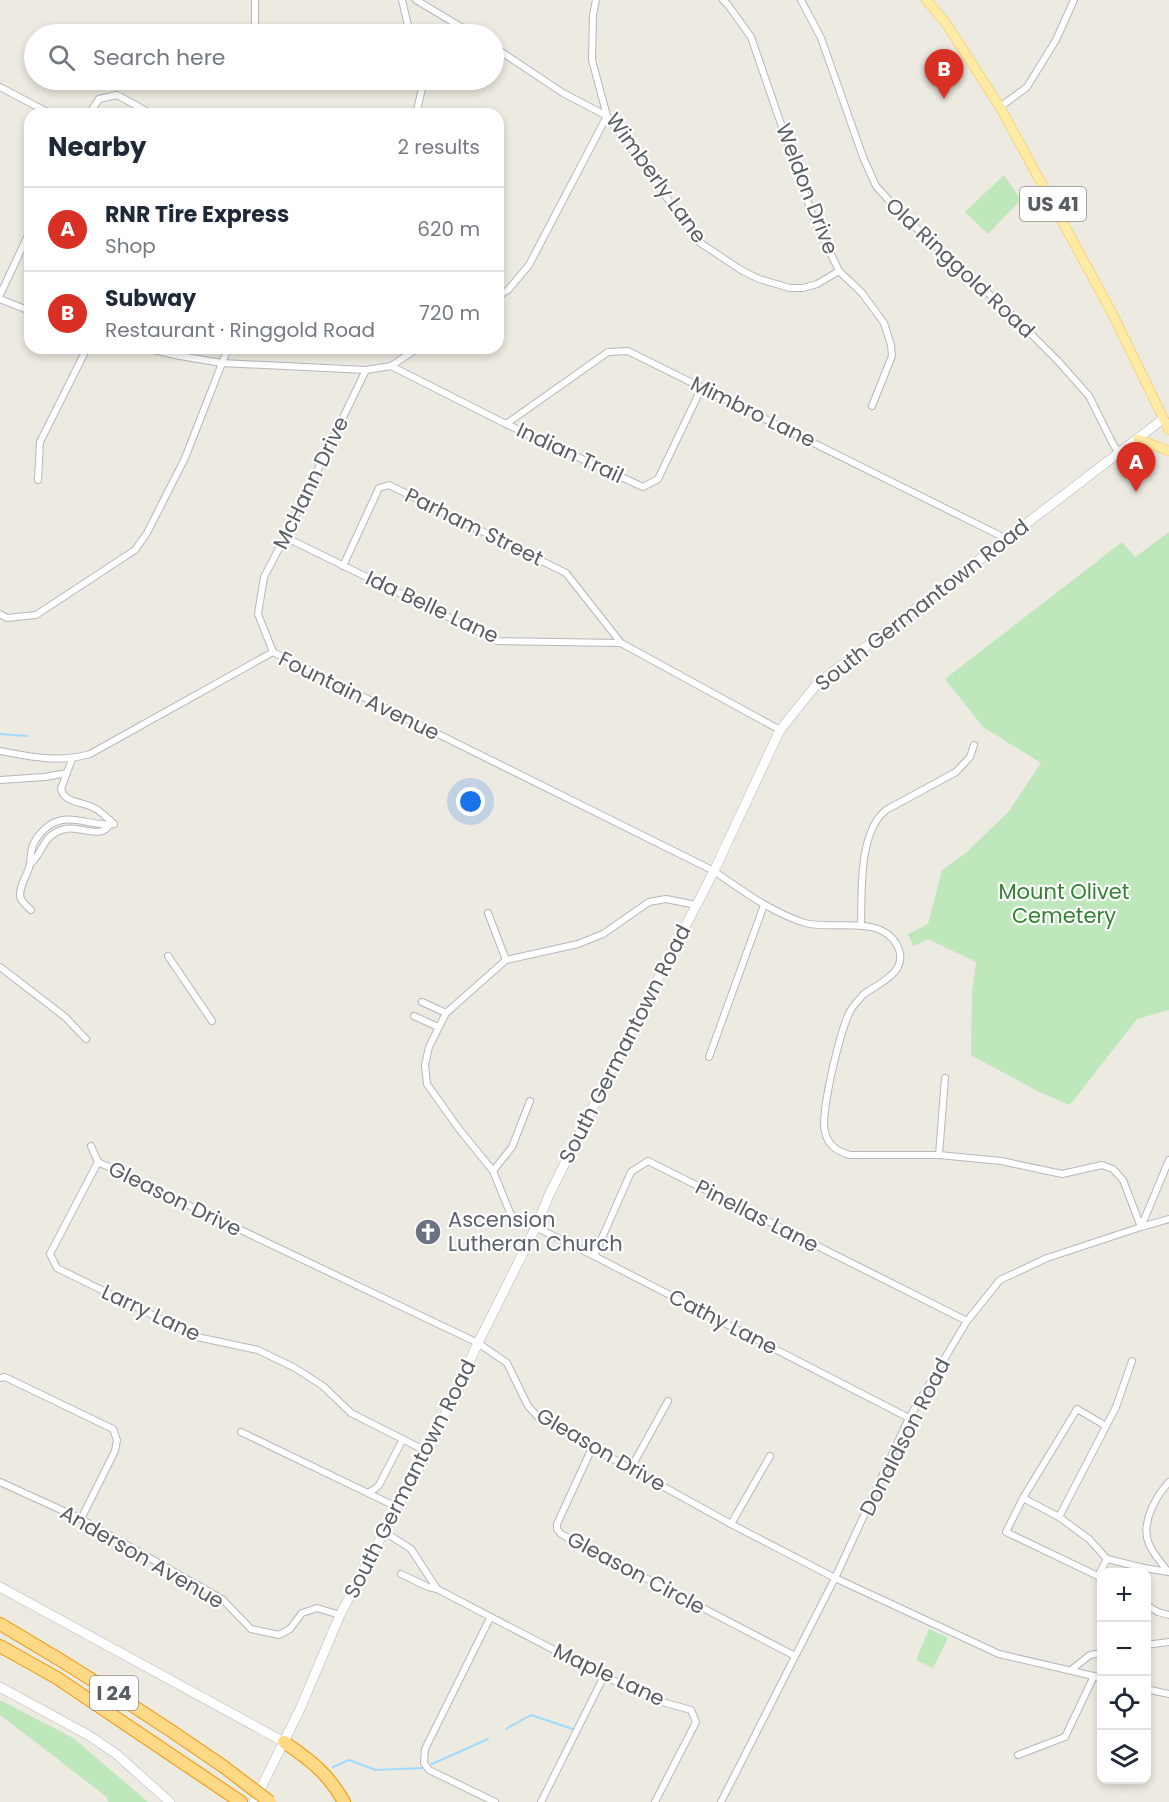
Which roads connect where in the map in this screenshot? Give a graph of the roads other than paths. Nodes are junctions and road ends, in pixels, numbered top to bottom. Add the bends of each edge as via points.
1 (255, 0) edge
2 (402, 0) edge
3 (416, 0) edge
4 (596, 0) edge
5 (723, 0) edge
6 (801, 0) edge
7 (926, 0) edge
8 (1074, 0) edge
9 (255, 24) edge
10 (408, 24) edge
11 (456, 24) edge
12 (504, 54) edge
13 (0, 87) edge
14 (421, 90) edge
15 (1000, 107) junction
16 (40, 108) edge
17 (93, 108) edge
18 (141, 108) edge
19 (417, 108) edge
20 (607, 116) junction
21 (24, 244) edge
22 (839, 271) junction
23 (504, 292) edge
24 (0, 297) edge
25 (24, 308) edge
26 (84, 354) edge
27 (168, 354) edge
28 (226, 354) edge
29 (409, 354) edge
30 (222, 363) junction
31 (390, 366) junction
32 (366, 370) junction
33 (702, 387) junction
34 (872, 406) dead end
35 (1163, 419) junction
36 (506, 424) junction
37 (1169, 430) edge
38 (1138, 439) junction
39 (1169, 451) edge
40 (1119, 454) junction
41 (38, 480) dead end
42 (285, 537) junction
43 (1007, 539) junction
44 (343, 566) junction
45 (0, 614) edge
46 (621, 643) junction
47 (273, 652) junction
48 (780, 730) junction
49 (974, 745) dead end
50 (0, 751) edge
51 (72, 759) junction
52 (67, 773) junction
53 (0, 780) edge
54 (714, 871) junction
55 (764, 905) junction
56 (696, 906) junction
57 (31, 910) dead end
58 (488, 913) dead end
59 (861, 925) junction
60 (168, 956) dead end
61 (506, 960) junction
62 (0, 967) edge
63 (422, 1002) dead end
64 (446, 1013) junction
65 (414, 1016) dead end
66 (212, 1021) dead end
67 (438, 1027) junction
68 (86, 1039) dead end
69 (709, 1057) dead end
70 (945, 1078) dead end
71 (530, 1101) dead end
72 (91, 1146) dead end
73 (939, 1155) junction
74 (1169, 1160) edge
75 (98, 1162) junction
76 (493, 1171) junction
77 (1169, 1219) edge
78 (536, 1227) junction
79 (1141, 1227) junction
80 (594, 1256) junction
81 (967, 1321) junction
82 (478, 1343) junction
83 (1132, 1361) dead end
84 (0, 1378) edge
85 (668, 1401) dead end
86 (909, 1418) junction
87 (1106, 1426) junction
88 (241, 1432) dead end
89 (403, 1439) junction
90 (592, 1448) junction
91 (428, 1452) junction
92 (770, 1456) dead end
93 (631, 1468) junction
94 (0, 1482) edge
95 (1169, 1482) edge
96 (368, 1493) junction
97 (1023, 1498) junction
98 (396, 1506) junction
99 (1059, 1517) junction
100 (81, 1518) junction
101 (731, 1524) junction
102 (383, 1531) junction
103 (1107, 1559) junction
104 (1104, 1568) edge
105 (1169, 1572) edge
106 (401, 1574) dead end
107 (1097, 1576) edge
108 (835, 1578) junction
109 (0, 1587) edge
110 (437, 1589) junction
111 (1151, 1608) edge
112 (340, 1615) junction
113 (1169, 1615) edge
114 (490, 1618) junction
115 (0, 1624) edge
116 (1169, 1642) edge
117 (1151, 1644) edge
118 (0, 1646) edge
119 (1097, 1654) edge
120 (795, 1656) junction
121 (1071, 1670) junction
122 (604, 1676) junction
123 (1097, 1677) edge
124 (1097, 1679) edge
125 (0, 1687) edge
126 (1151, 1690) edge
127 (1169, 1694) edge
128 (284, 1742) junction
129 (1018, 1755) dead end
130 (170, 1802) edge
131 (241, 1802) edge
132 (254, 1802) edge
133 (270, 1802) edge
134 (344, 1802) edge
135 (495, 1802) edge
136 (541, 1802) edge
137 (656, 1802) edge
138 (721, 1802) edge

1 - 9 street
2 - 10 street
3 - 11 street
4 - 20 street, Wimberly Lane via 592,60
5 - 22 street, Weldon Drive via 751,37 812,214
6 - 40 street, Old Ringgold Road via 821,38 862,157 876,186 1058,361 1089,396
7 - 15 main road, US 41 via 945,22
8 - 15 street via 1056,40 1027,87
12 - 20 street
13 - 16 street
14 - 19 street
15 - 35 main road, US 41 via 1112,313
17 - 18 street via 99,99 117,95
20 - 22 street, Wimberly Lane via 699,242 719,256 759,279 790,288 818,284
20 - 23 street via 529,265
21 - 24 street
22 - 34 street, Weldon Drive via 884,323 891,345 892,356
24 - 25 street
26 - 41 street via 40,441
27 - 30 street
28 - 30 street
29 - 31 street
30 - 32 street
30 - 45 street via 184,458 135,550 36,615 7,618
31 - 32 street
31 - 36 street, Indian Trail
32 - 42 street, McHann Drive
33 - 36 street, Mimbro Lane via 628,351 608,352
33 - 36 street, Indian Trail via 658,479 643,487
33 - 43 street, Mimbro Lane
35 - 37 main road, US 41
35 - 38 main road, South Germantown Road
38 - 39 main road
38 - 40 main road, South Germantown Road
40 - 43 main road, South Germantown Road
42 - 44 street, Ida Belle Lane
42 - 47 street, McHann Drive via 264,577 258,614
43 - 48 main road, South Germantown Road via 817,684
44 - 46 street, Ida Belle Lane via 496,641
44 - 46 street, Parham Street via 379,488 389,485 566,573
46 - 48 street, Ida Belle Lane
47 - 51 street, Fountain Avenue via 116,741
47 - 54 street, Fountain Avenue
48 - 54 main road, South Germantown Road
49 - 59 street via 970,757 956,772 879,817 865,855
50 - 51 street, Fountain Avenue via 37,759
51 - 52 street
52 - 53 street
52 - 57 street via 61,789 65,797 95,808 114,824 60,819 38,835 21,891 21,899
54 - 55 street, Fountain Avenue
54 - 56 main road, South Germantown Road
55 - 59 street, Fountain Avenue via 807,924
55 - 69 street
56 - 61 street via 666,899 649,902 603,934 578,944
56 - 78 main road, South Germantown Road
58 - 61 street
59 - 73 street via 885,933 898,948 900,959 890,978 862,995 850,1011 829,1084 824,1130 838,1152 850,1155
60 - 66 street
61 - 64 street, Cathy Lane
62 - 68 street via 65,1017
63 - 64 street
64 - 67 street, Cathy Lane
65 - 67 street
67 - 76 street, Cathy Lane via 425,1065 427,1083
70 - 73 street
71 - 76 street via 512,1147
72 - 75 street
73 - 79 street via 1002,1161 1062,1174 1102,1166 1113,1169 1123,1180
74 - 79 street
75 - 82 street, Gleason Drive
75 - 89 street, Larry Lane via 50,1254 57,1268 197,1337 258,1350 295,1368 323,1386 351,1413
76 - 78 street, Cathy Lane via 511,1215
77 - 79 street, Donaldson Road
78 - 80 street, Cathy Lane
78 - 82 main road, South Germantown Road
79 - 81 street, Donaldson Road via 1047,1258 1000,1280
80 - 81 street, Pinellas Lane via 631,1172 648,1161
80 - 86 street, Cathy Lane
81 - 86 street, Donaldson Road
82 - 90 street, Gleason Drive via 507,1363 528,1406 539,1418
82 - 91 main road, South Germantown Road
83 - 87 street
84 - 100 street via 112,1429 117,1440 115,1451
85 - 93 street
86 - 108 street, Donaldson Road
87 - 97 street via 1077,1409
87 - 99 street
88 - 96 street
89 - 91 street, Larry Lane
89 - 96 street via 379,1485
90 - 93 street, Gleason Drive
90 - 120 street, Gleason Circle via 556,1529
91 - 98 main road, South Germantown Road
92 - 101 street
93 - 101 street, Gleason Drive
94 - 100 street, Anderson Avenue
95 - 105 street via 1157,1496 1147,1532 1148,1543
96 - 98 street
97 - 99 street
97 - 107 street via 1006,1532
98 - 102 main road, South Germantown Road
99 - 103 street via 1089,1539
100 - 112 street, Anderson Avenue via 222,1599 251,1629 279,1635 290,1629 302,1613 317,1608
101 - 108 street, Gleason Drive
102 - 110 street, Maple Lane via 411,1549
102 - 112 main road, South Germantown Road
103 - 104 street
103 - 105 street
106 - 110 street, Maple Lane
108 - 120 street, Donaldson Road
108 - 121 street, Gleason Drive via 999,1654
109 - 128 main road
110 - 114 street, Maple Lane
111 - 113 street
112 - 128 main road, South Germantown Road
114 - 122 street, Maple Lane
114 - 135 street via 425,1749 424,1764
115 - 133 highway, I 24, bridge via 145,1712
116 - 117 street
118 - 131 highway, I 24 via 57,1678
119 - 121 street
120 - 138 street, Donaldson Road
121 - 123 street, Gleason Drive
122 - 136 street
122 - 137 street, Maple Lane via 655,1700 691,1710 696,1722
124 - 129 street via 1065,1737
125 - 130 main road via 115,1753
126 - 127 street
128 - 132 main road, South Germantown Road
128 - 134 highway via 326,1775

